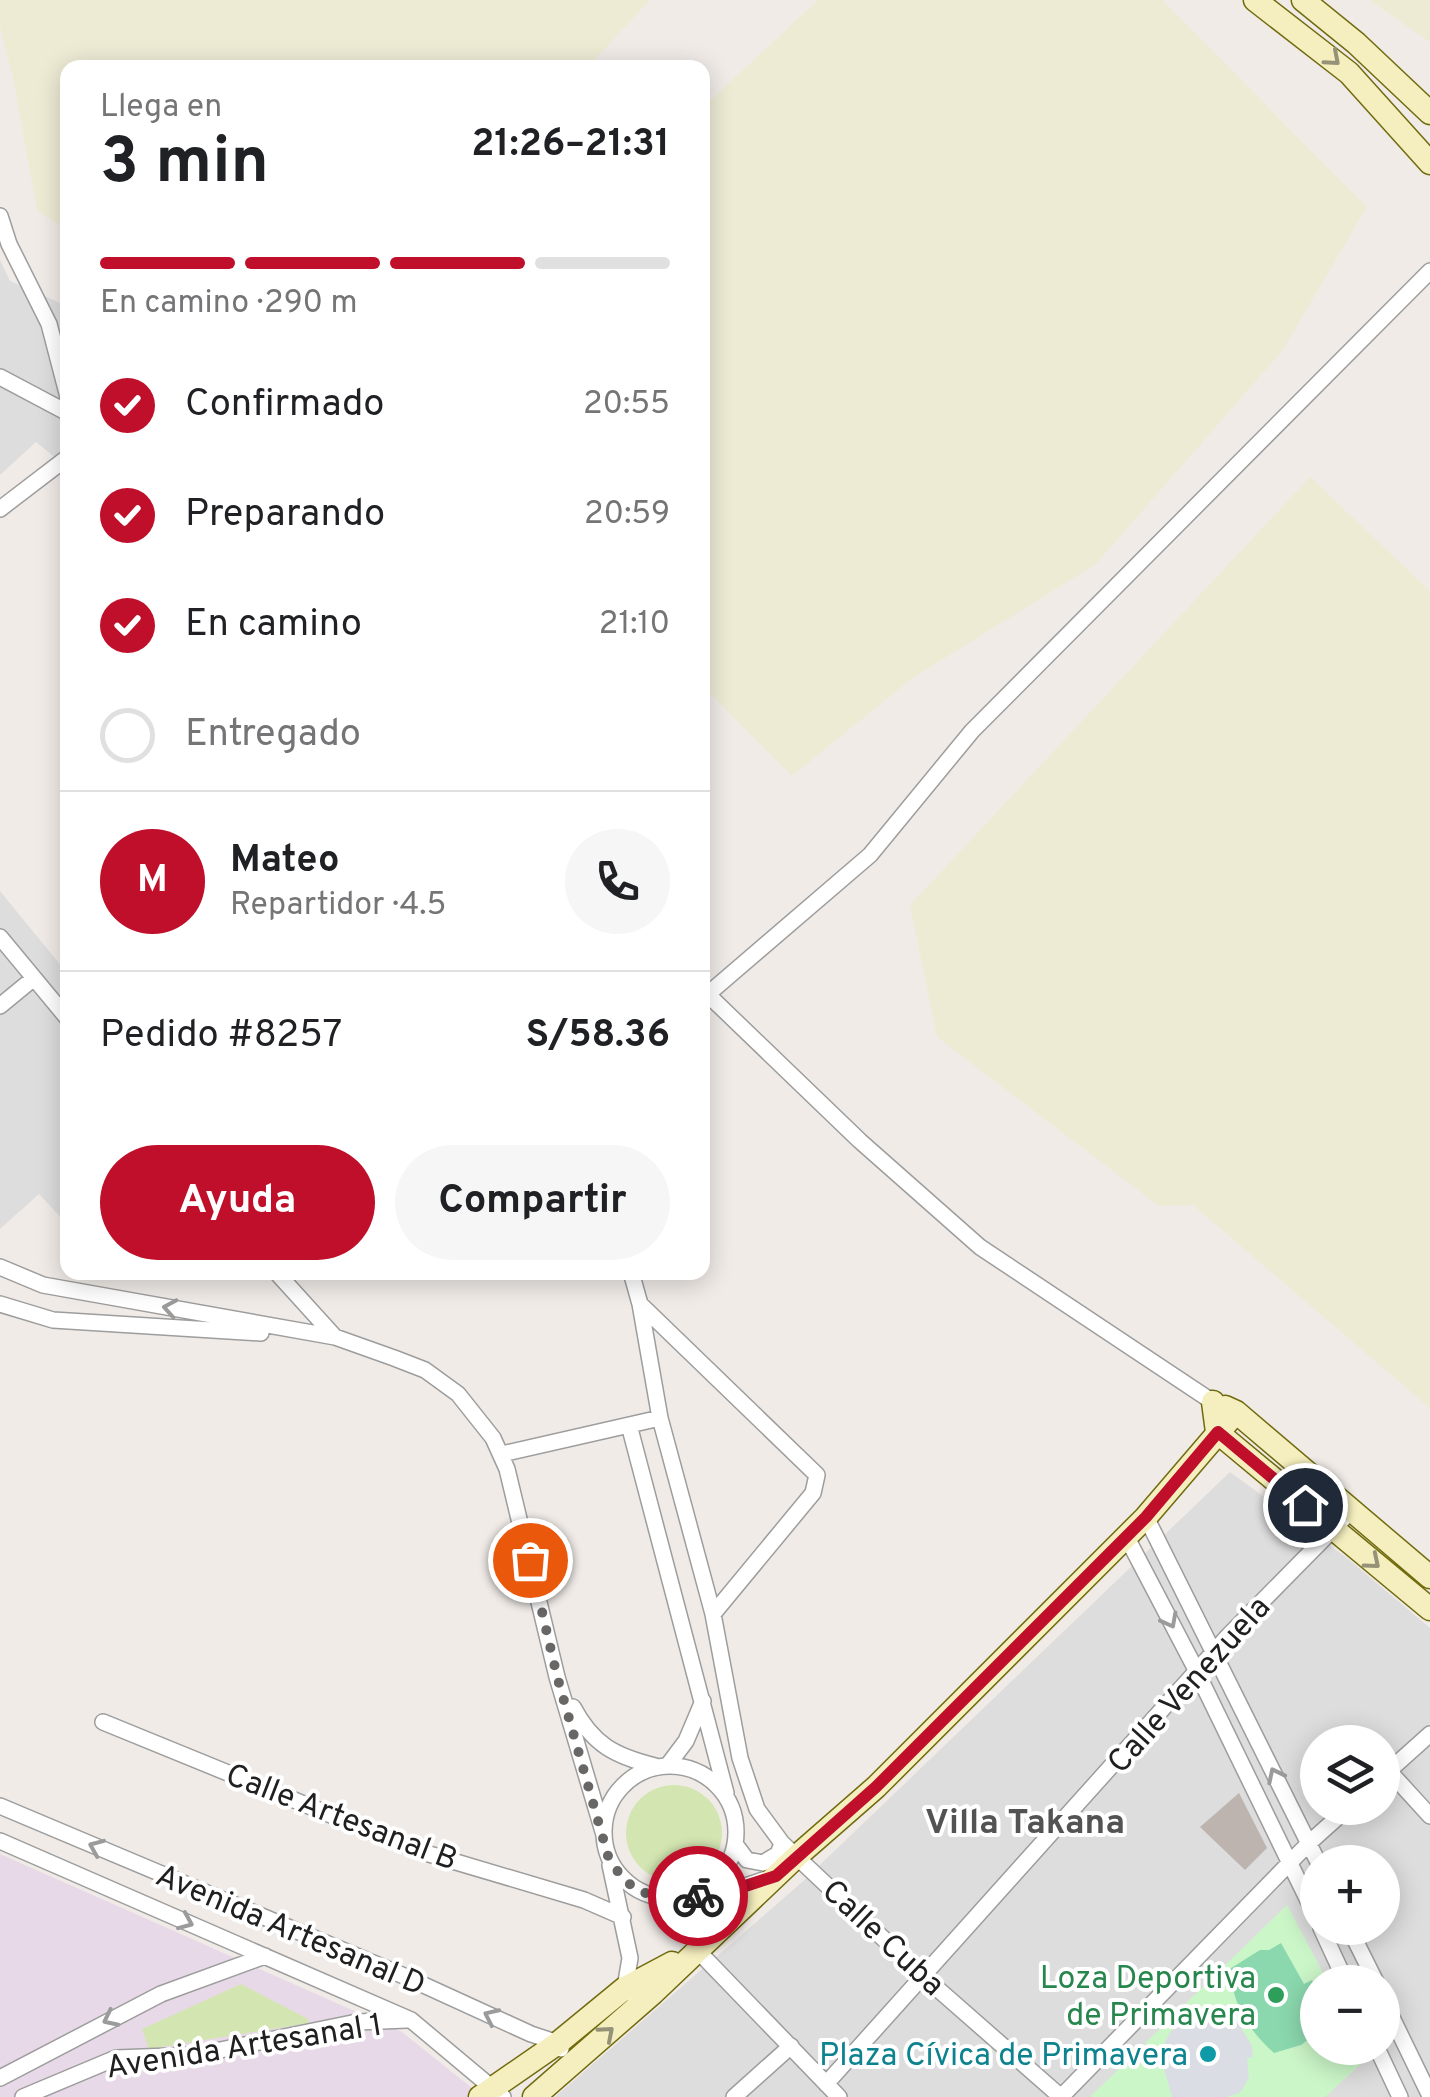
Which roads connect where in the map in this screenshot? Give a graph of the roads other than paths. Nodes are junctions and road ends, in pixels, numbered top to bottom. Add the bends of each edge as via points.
1 (1255, 0) edge
2 (1303, 0) edge
3 (1430, 113) edge
4 (1430, 163) edge
5 (0, 216) edge
6 (1430, 271) edge
7 (60, 366) edge
8 (0, 377) edge
9 (60, 410) edge
10 (60, 463) edge
11 (0, 509) edge
12 (0, 937) edge
13 (34, 978) junction
14 (710, 987) edge
15 (710, 996) edge
16 (0, 1006) edge
17 (60, 1009) edge
18 (0, 1266) edge
19 (283, 1280) edge
20 (633, 1280) edge
21 (0, 1304) edge
22 (640, 1304) junction
23 (335, 1337) junction
24 (1213, 1402) junction
25 (1236, 1412) junction
26 (660, 1418) junction
27 (629, 1425) junction
28 (1218, 1432) junction
29 (502, 1454) junction
30 (1352, 1510) junction
31 (1146, 1517) junction
32 (1335, 1530) junction
33 (1125, 1534) junction
34 (1430, 1577) edge
35 (1430, 1609) edge
36 (713, 1614) junction
37 (1214, 1652) junction
38 (1197, 1672) junction
39 (557, 1676) junction
40 (702, 1700) junction
41 (102, 1722) dead end
42 (1430, 1734) edge
43 (1400, 1761) edge
44 (662, 1766) junction
45 (1400, 1787) edge
46 (729, 1802) junction
47 (0, 1806) edge
48 (1430, 1816) edge
49 (1329, 1825) edge
50 (604, 1835) junction
51 (0, 1841) edge
52 (1309, 1843) junction
53 (734, 1848) junction
54 (790, 1849) junction
55 (608, 1856) junction
56 (1290, 1862) junction
57 (769, 1870) junction
58 (1300, 1883) edge
59 (615, 1888) junction
60 (733, 1890) junction
61 (686, 1896) junction
62 (584, 1900) junction
63 (622, 1917) junction
64 (717, 1932) junction
65 (697, 1950) junction
66 (265, 1956) junction
67 (923, 1976) junction
68 (631, 1997) junction
69 (411, 2020) junction
70 (1400, 2034) edge
71 (558, 2043) junction
72 (790, 2046) junction
73 (1385, 2065) edge
74 (569, 2066) junction
75 (0, 2078) edge
76 (826, 2084) junction
77 (492, 2094) edge
78 (1430, 2096) edge
79 (23, 2097) edge
80 (534, 2097) edge
81 (734, 2097) edge
82 (839, 2097) edge
83 (1061, 2097) edge
84 (1400, 2097) edge

1 -> 4 street via 1349,74
2 - 3 street
5 - 7 street via 49,324
6 - 14 street via 972,731 870,855
8 - 9 street
10 - 11 street
12 - 13 street
13 - 16 street
13 - 17 street
15 - 24 street via 980,1247
23 -> 18 street via 44,1285
19 - 23 street
20 - 22 street, Calle Cuba
21 - 23 street via 53,1320
22 - 26 street, Calle Cuba
22 - 36 street via 817,1475 812,1493
23 - 29 street via 442,1381 472,1407
24 - 25 street
24 - 28 street
25 - 28 street
25 - 30 street
26 - 27 street
26 - 36 street, Calle Cuba
27 - 29 street
27 - 40 street
28 - 31 street
28 - 32 street
29 - 39 street
30 - 32 street, Calle Venezuela
30 - 34 street
31 - 33 street
31 - 37 street
32 -> 35 street
32 - 37 street, Calle Venezuela
33 -> 38 street
33 - 54 street via 876,1787
36 - 54 street, Calle Cuba via 756,1809
37 - 38 street, Calle Venezuela
52 -> 37 street
38 - 56 street
38 - 67 street, Calle Venezuela
39 - 44 street via 585,1730 620,1757
39 - 50 street
40 - 44 street via 686,1741
40 - 46 street
41 - 62 street, Calle Artesanal B via 419,1851
42 - 43 street
44 - 46 street via 704,1774
44 - 50 street via 624,1784 612,1799
45 - 48 street
46 - 53 street
71 -> 47 street, Avenida Artesanal D
49 - 52 street
50 - 55 street
51 -> 66 street, Avenida Artesanal D
52 - 56 street
53 - 57 street
53 - 60 street
53 - 61 street via 715,1881
54 - 57 street
54 - 67 street, Calle Cuba
55 - 59 street
55 - 61 street via 631,1886 648,1895
56 - 58 street
56 - 83 street
57 - 60 street
57 - 64 street
59 - 62 street
59 - 63 street
60 - 61 street
60 - 64 street
62 - 63 street, Calle Artesanal B
63 - 68 street
64 - 65 street
65 - 68 street
65 - 72 street
66 - 69 street, Avenida Artesanal D
66 -> 75 street, Avenida Artesanal 1 via 161,1994
67 - 76 street, Calle Venezuela
67 - 83 street, Calle Cuba
68 - 71 street
74 -> 68 street
69 - 77 street, Avenida Artesanal D
69 - 79 street, Avenida Artesanal 1 via 357,2022 196,2055 116,2058
70 - 78 street
71 - 74 street
71 - 77 street
72 - 76 street
72 - 81 street
73 - 84 street
74 - 80 street
76 - 82 street

